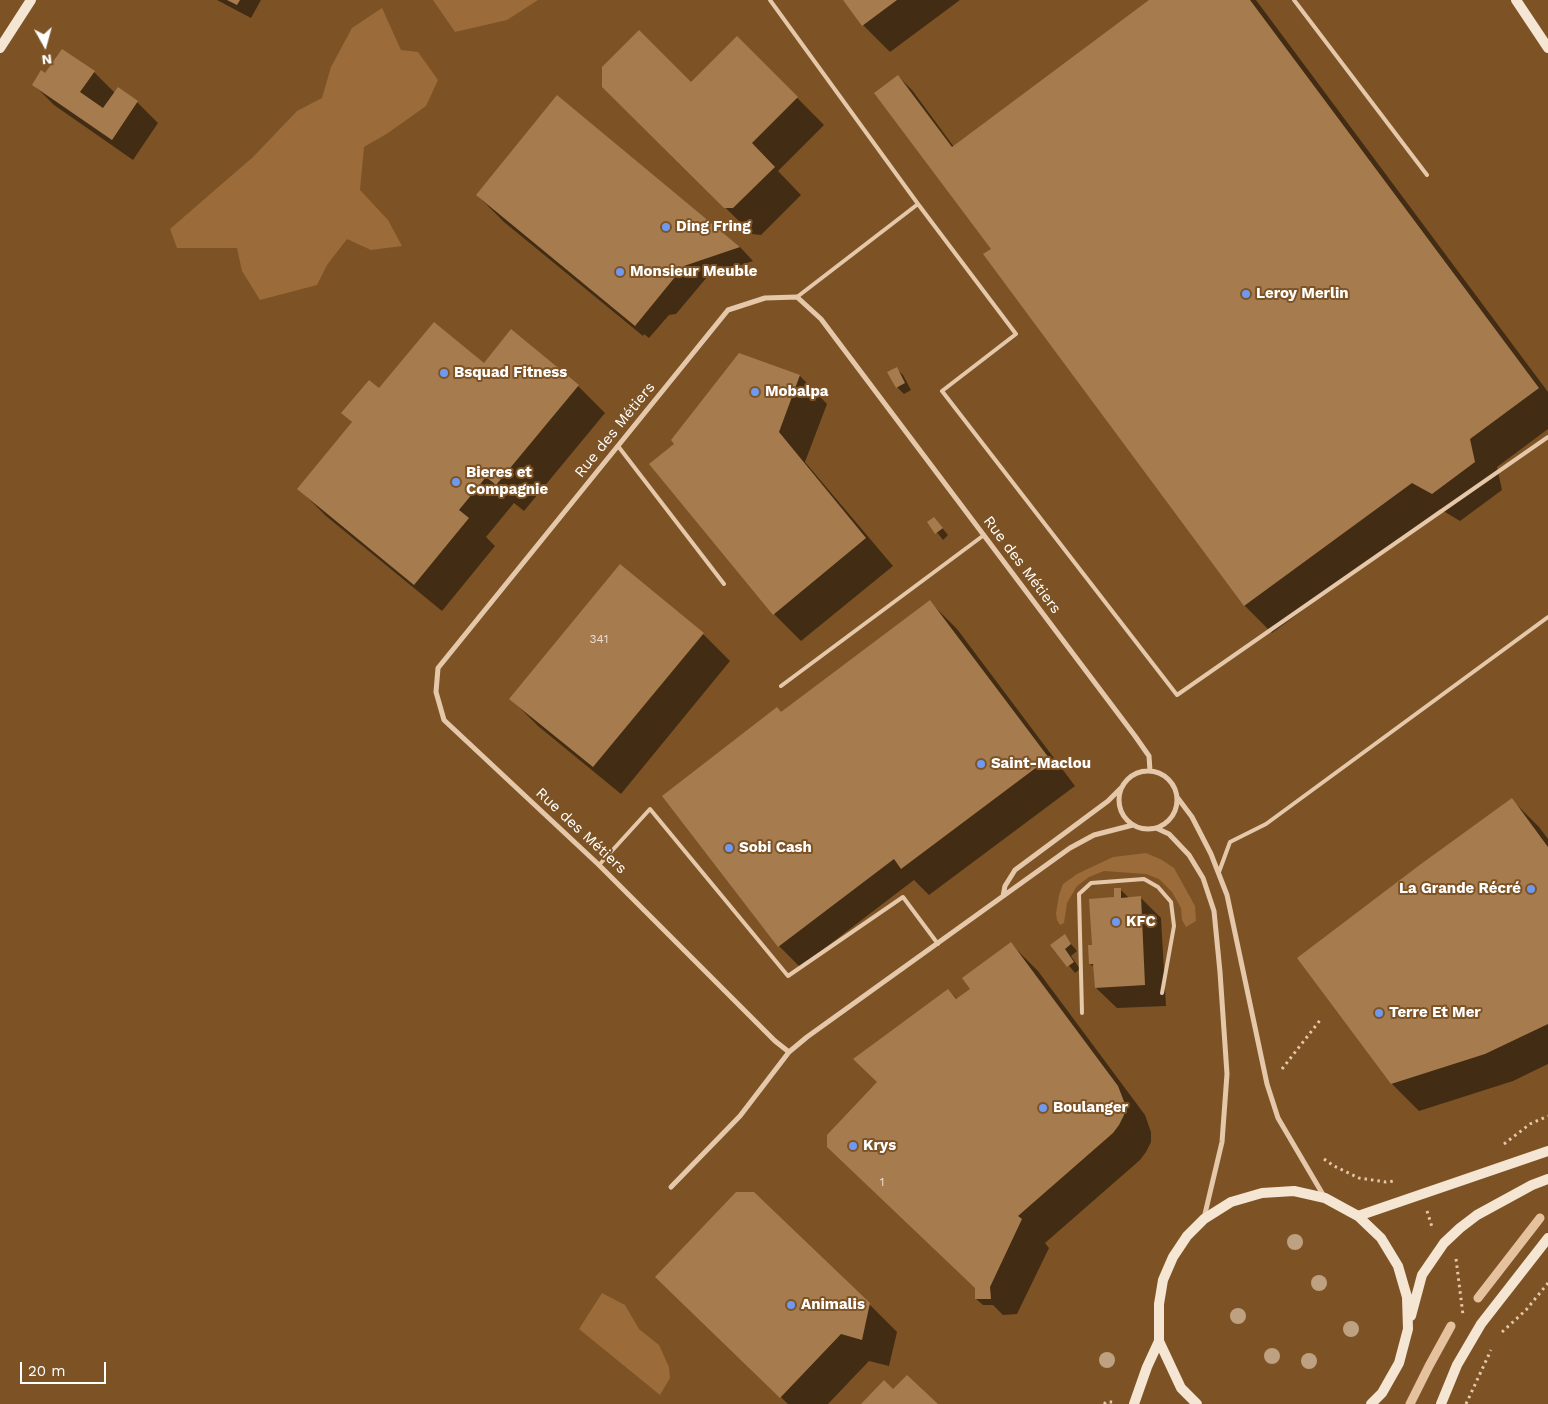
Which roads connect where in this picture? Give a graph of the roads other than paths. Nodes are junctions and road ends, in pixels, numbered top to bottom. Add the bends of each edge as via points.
1 (31, 0) edge
2 (770, 0) edge
3 (1294, 0) edge
4 (1516, 0) edge
5 (0, 48) edge
6 (1548, 48) edge
7 (1427, 175) dead end
8 (918, 204) junction
9 (797, 297) junction
10 (1548, 436) edge
11 (618, 446) junction
12 (984, 535) junction
13 (724, 584) dead end
14 (1548, 617) edge
15 (782, 686) dead end
16 (1150, 770) junction
17 (1121, 788) junction
18 (1177, 797) junction
19 (1133, 825) junction
20 (1156, 828) junction
21 (599, 865) junction
22 (1219, 872) junction
23 (1004, 896) junction
24 (938, 944) junction
25 (1162, 993) dead end
26 (1082, 1013) dead end
27 (789, 1052) junction
28 (1548, 1151) edge
29 (1548, 1179) edge
30 (671, 1187) dead end
31 (1326, 1198) junction
32 (1358, 1216) junction
33 (1204, 1219) junction
34 (1548, 1238) edge
35 (1408, 1329) junction
36 (1159, 1341) junction
37 (1381, 1399) edge
38 (1134, 1404) edge
39 (1197, 1404) edge
40 (1371, 1404) edge
41 (1441, 1404) edge

1 - 5 main road
2 - 8 lane
3 - 7 lane
4 - 6 main road
8 - 9 lane
8 - 10 lane via 1016,334 942,391 1176,695
9 - 11 street, Rue des Métiers via 765,298 728,310
9 - 12 street, Rue des Métiers via 821,319
11 - 13 lane
11 - 21 street, Rue des Métiers via 438,668 436,692 444,720
12 - 15 lane
12 - 16 street, Rue des Métiers via 1135,736 1149,756
14 - 22 lane via 1266,824 1230,842
16 - 17 street via 1133,775
16 - 18 street via 1169,779
17 - 19 street via 1119,804 1122,814
17 - 23 street via 1015,870 1005,886
18 - 20 street via 1173,815
18 - 22 street via 1192,817
19 - 20 street via 1143,829
19 - 23 street via 1094,835 1070,848
20 - 33 street via 1169,834 1189,855 1203,878 1214,911 1226,1074 1222,1142
21 - 24 lane via 650,809 788,976 903,897
21 - 27 street, Rue des Métiers
22 - 31 street via 1227,895 1267,1084 1278,1118
23 - 24 street
24 - 27 street
25 - 26 lane via 1174,926 1171,902 1158,887 1144,879 1091,883 1079,894
27 - 30 street via 740,1116
28 - 32 main road
29 - 35 main road via 1478,1215 1444,1243 1422,1275
31 - 32 main road
31 - 33 main road via 1294,1191 1262,1193 1231,1202
32 - 35 main road via 1381,1238 1398,1266 1407,1297
33 - 36 main road via 1187,1236 1163,1280
34 - 41 main road via 1481,1324 1457,1365
35 - 37 main road via 1399,1363
36 - 38 main road
36 - 39 main road via 1181,1388
37 - 40 main road

